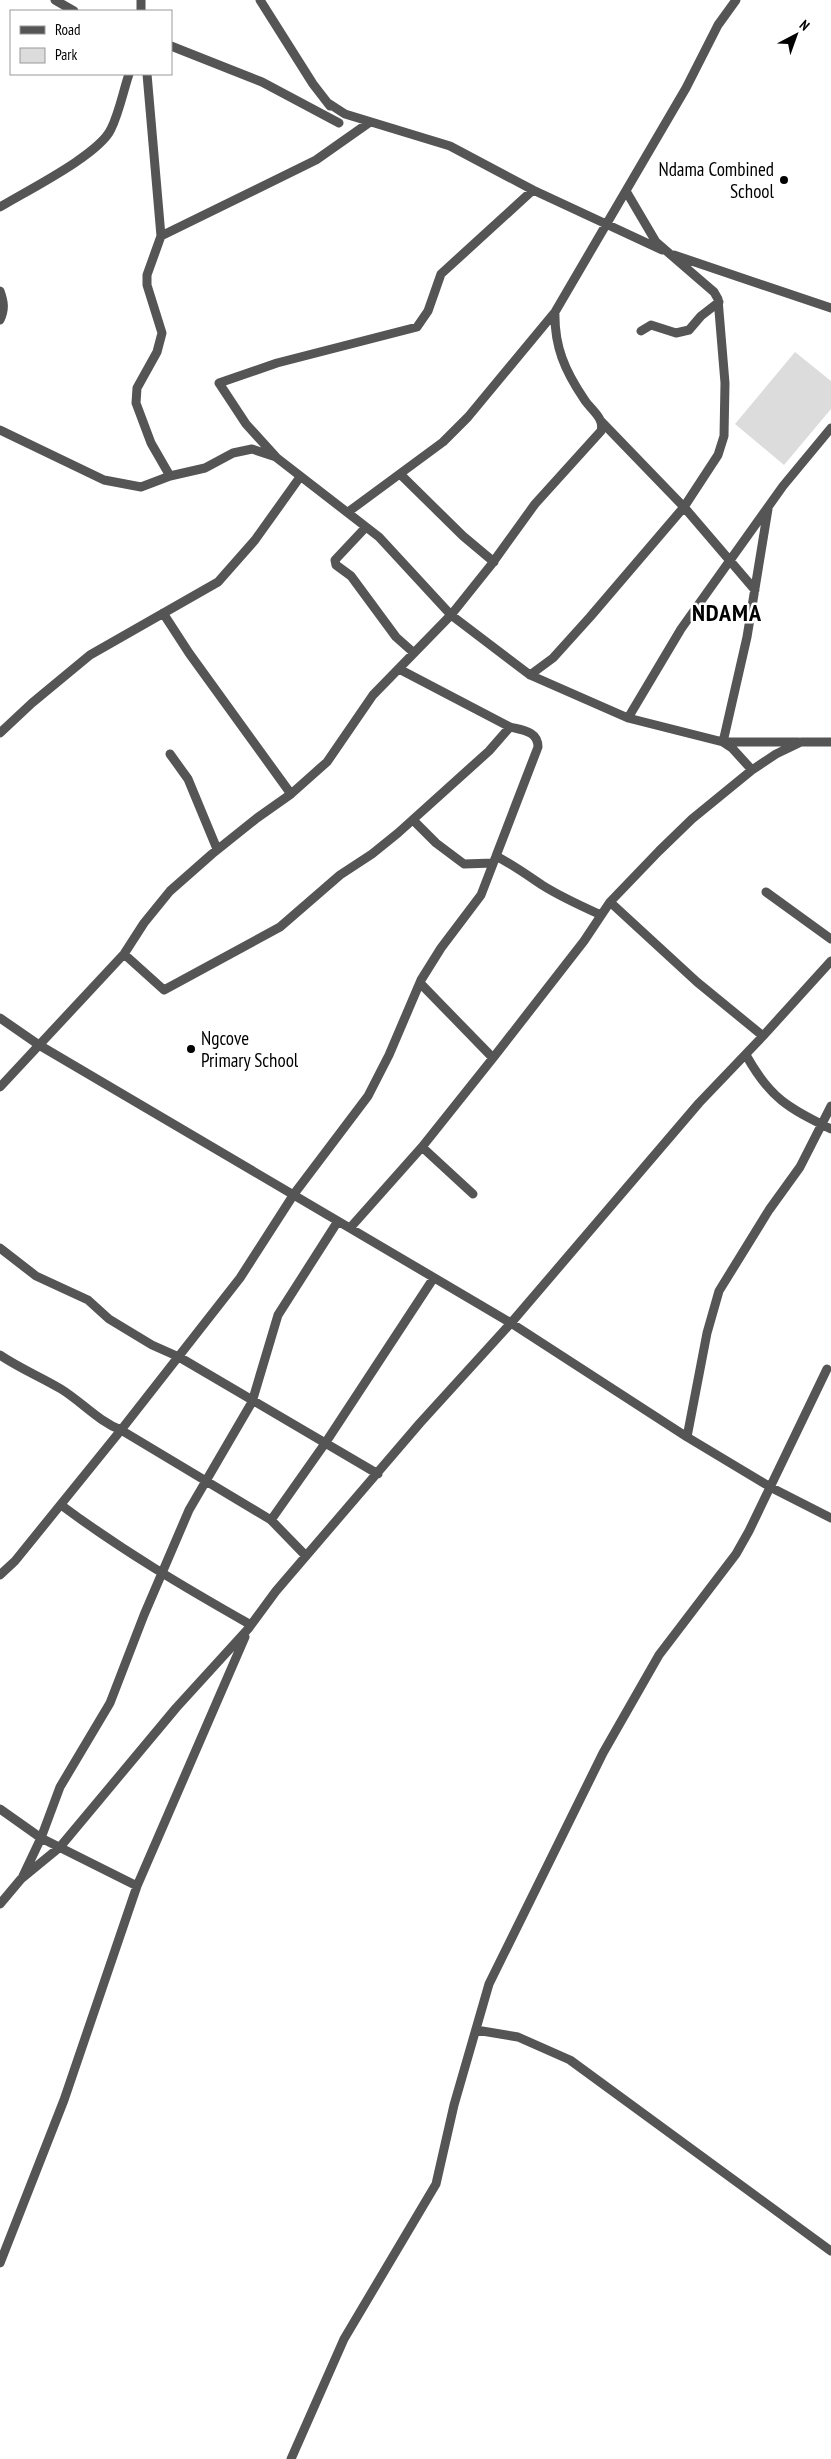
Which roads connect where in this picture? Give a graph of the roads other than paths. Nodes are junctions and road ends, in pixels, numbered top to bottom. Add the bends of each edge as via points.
1 (55, 0) edge
2 (260, 0) edge
3 (736, 0) edge
4 (72, 10) edge
5 (172, 46) edge
6 (129, 75) edge
7 (147, 75) edge
8 (328, 103) junction
9 (370, 122) junction
10 (340, 123) junction
11 (348, 139) junction
12 (533, 190) junction
13 (626, 190) junction
14 (0, 207) edge
15 (606, 225) junction
16 (161, 236) junction
17 (668, 253) junction
18 (0, 291) edge
19 (719, 302) junction
20 (831, 308) edge
21 (555, 312) junction
22 (0, 320) edge
23 (641, 330) dead end
24 (601, 421) junction
25 (831, 428) edge
26 (0, 430) edge
27 (277, 458) junction
28 (400, 474) junction
29 (170, 476) junction
30 (300, 477) junction
31 (768, 506) junction
32 (684, 507) junction
33 (348, 512) junction
34 (366, 526) junction
35 (730, 560) junction
36 (494, 562) junction
37 (755, 590) junction
38 (163, 613) junction
39 (451, 615) junction
40 (414, 653) junction
41 (399, 669) junction
42 (530, 675) junction
43 (628, 718) junction
44 (510, 727) junction
45 (0, 733) edge
46 (723, 742) junction
47 (801, 742) junction
48 (831, 742) edge
49 (170, 754) dead end
50 (752, 770) junction
51 (291, 794) junction
52 (412, 820) junction
53 (217, 849) junction
54 (495, 860) junction
55 (766, 892) dead end
56 (610, 902) junction
57 (602, 915) junction
58 (831, 939) edge
59 (124, 954) junction
60 (831, 961) edge
61 (420, 983) junction
62 (0, 1018) edge
63 (763, 1036) junction
64 (39, 1045) junction
65 (746, 1055) junction
66 (493, 1058) junction
67 (0, 1087) edge
68 (831, 1106) edge
69 (821, 1124) junction
70 (831, 1129) edge
71 (422, 1147) junction
72 (294, 1194) junction
73 (473, 1194) dead end
74 (338, 1221) junction
75 (350, 1228) junction
76 (0, 1248) edge
77 (433, 1279) junction
78 (511, 1323) junction
79 (0, 1355) edge
80 (179, 1357) junction
81 (830, 1367) edge
82 (252, 1402) junction
83 (121, 1430) junction
84 (687, 1437) junction
85 (326, 1442) junction
86 (378, 1474) junction
87 (206, 1481) junction
88 (772, 1488) junction
89 (61, 1505) junction
90 (831, 1518) edge
91 (271, 1520) junction
92 (306, 1556) junction
93 (161, 1574) junction
94 (0, 1575) edge
95 (250, 1627) junction
96 (0, 1809) edge
97 (41, 1838) junction
98 (60, 1848) junction
99 (22, 1879) junction
100 (137, 1886) junction
101 (0, 1904) edge
102 (476, 2030) junction
103 (831, 2251) edge
104 (0, 2263) edge
105 (291, 2459) edge

1 - 4 street
2 - 8 street via 312,84
3 - 13 street via 718,25 686,88
5 - 10 street via 262,82
6 - 14 street via 111,130 102,141 88,154
7 - 16 street
8 - 9 street via 345,114
8 - 10 street
9 - 11 street
9 - 12 street via 450,146
10 - 11 street
11 - 16 street via 316,160
12 - 15 street
12 - 27 street via 441,274 428,311 417,327 277,363 219,383 246,424
13 - 15 street
13 - 17 street via 647,229
15 - 17 street
15 - 21 street
16 - 29 street via 147,275 147,285 160,322 162,340 137,388 136,403 153,448
17 - 19 street via 714,292
17 - 20 street
18 - 22 street via 4,306
19 - 23 street via 689,330 676,333 651,325
19 - 32 street via 725,383 723,445
21 - 24 street via 554,334 560,353 572,380
21 - 28 street via 468,417 443,442
24 - 32 street
24 - 36 street via 600,431 535,504
25 - 31 street
26 - 29 street via 104,480 141,488
27 - 29 street via 252,449 233,453 205,468
27 - 30 street
28 - 33 street
28 - 36 street
30 - 33 street
30 - 38 street via 255,540 218,582
31 - 35 street
31 - 37 street
32 - 35 street
32 - 42 street via 553,658
33 - 34 street
34 - 39 street
34 - 40 street via 335,560 336,565 351,576 396,637
35 - 37 street
35 - 43 street via 681,629
36 - 39 street
37 - 46 street
38 - 45 street via 90,655
38 - 51 street
39 - 40 street
39 - 42 street
40 - 41 street
41 - 44 street
41 - 51 street via 373,695 327,762
42 - 43 street
43 - 46 street
44 - 52 street via 489,751
44 - 54 street via 530,732 537,738 538,747
46 - 47 street
46 - 50 street
47 - 48 street
47 - 50 street
49 - 53 street via 188,779
50 - 56 street via 692,819
51 - 53 street
52 - 54 street via 464,864
52 - 59 street via 372,854 334,880 280,927 168,989 164,990
53 - 59 street via 170,891
54 - 57 street via 517,867 550,890
54 - 61 street via 481,895 441,948
55 - 58 street
56 - 57 street
56 - 63 street via 697,982
57 - 66 street
59 - 64 street
60 - 63 street
61 - 66 street
61 - 72 street via 368,1096
62 - 64 street
63 - 65 street
64 - 67 street
64 - 72 street
65 - 69 street via 776,1097
65 - 78 street via 699,1103
66 - 71 street
68 - 69 street
69 - 70 street
69 - 84 street via 800,1167 719,1291 707,1333
71 - 73 street
71 - 75 street
72 - 74 street
72 - 80 street via 240,1278
74 - 75 street
74 - 82 street via 278,1315
75 - 77 street
76 - 80 street via 36,1276 88,1300 109,1319
77 - 78 street
77 - 85 street
78 - 84 street
78 - 86 street
79 - 83 street via 61,1389 108,1425
80 - 82 street
80 - 83 street
81 - 88 street
82 - 85 street
82 - 87 street
83 - 87 street
83 - 89 street
84 - 88 street
85 - 86 street
85 - 91 street
86 - 92 street
87 - 91 street
87 - 93 street via 189,1510
88 - 90 street
88 - 102 street via 736,1554 659,1655 603,1753 489,1984
89 - 93 street via 113,1544
89 - 94 street
91 - 92 street
92 - 95 street
93 - 95 street
93 - 97 street via 110,1702 60,1787
95 - 98 street via 176,1708
95 - 100 street
96 - 97 street
97 - 98 street
97 - 99 street
98 - 99 street
98 - 100 street
99 - 101 street
100 - 104 street via 64,2100
102 - 103 street via 518,2037 570,2060
102 - 105 street via 454,2104 436,2184 344,2339

